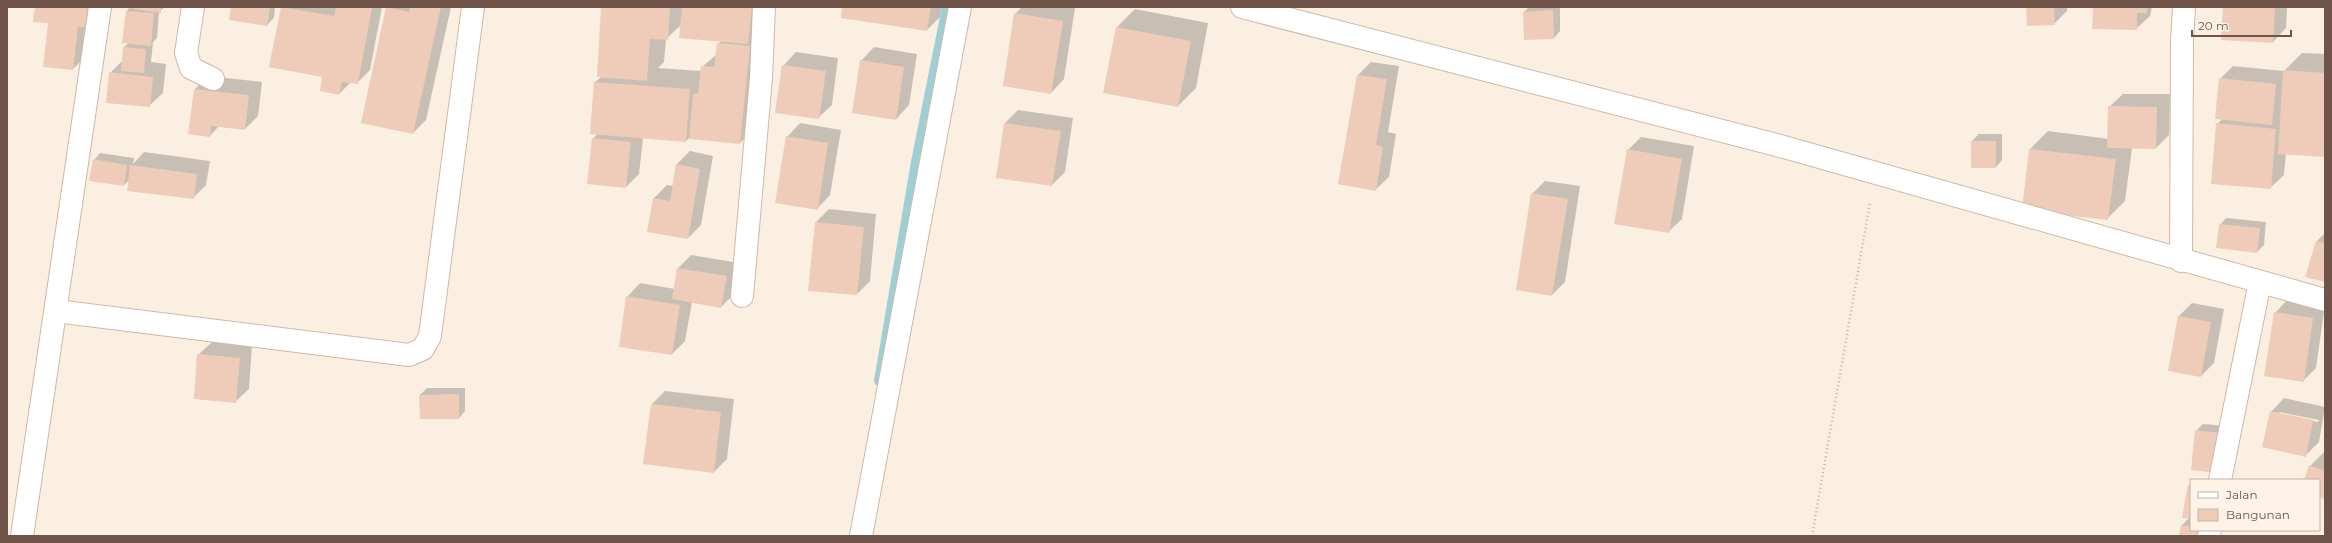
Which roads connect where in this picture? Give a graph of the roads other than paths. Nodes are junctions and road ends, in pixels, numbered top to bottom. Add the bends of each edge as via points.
1 (100, 7) edge
2 (194, 7) edge
3 (473, 7) edge
4 (764, 7) edge
5 (960, 7) edge
6 (1242, 7) edge
7 (2184, 7) edge
8 (213, 80) dead end
9 (2181, 261) junction
10 (2260, 282) junction
11 (742, 296) dead end
12 (2325, 300) edge
13 (56, 311) junction
14 (2220, 479) edge
15 (22, 536) edge
16 (861, 536) edge

1 - 13 street
2 - 8 street via 186,53 191,68
3 - 13 street via 430,336 423,350 408,355
4 - 11 street via 760,86
5 - 16 street
6 - 9 street via 1784,147
7 - 9 street
9 - 10 street
10 - 12 street
10 - 14 street
13 - 15 street

